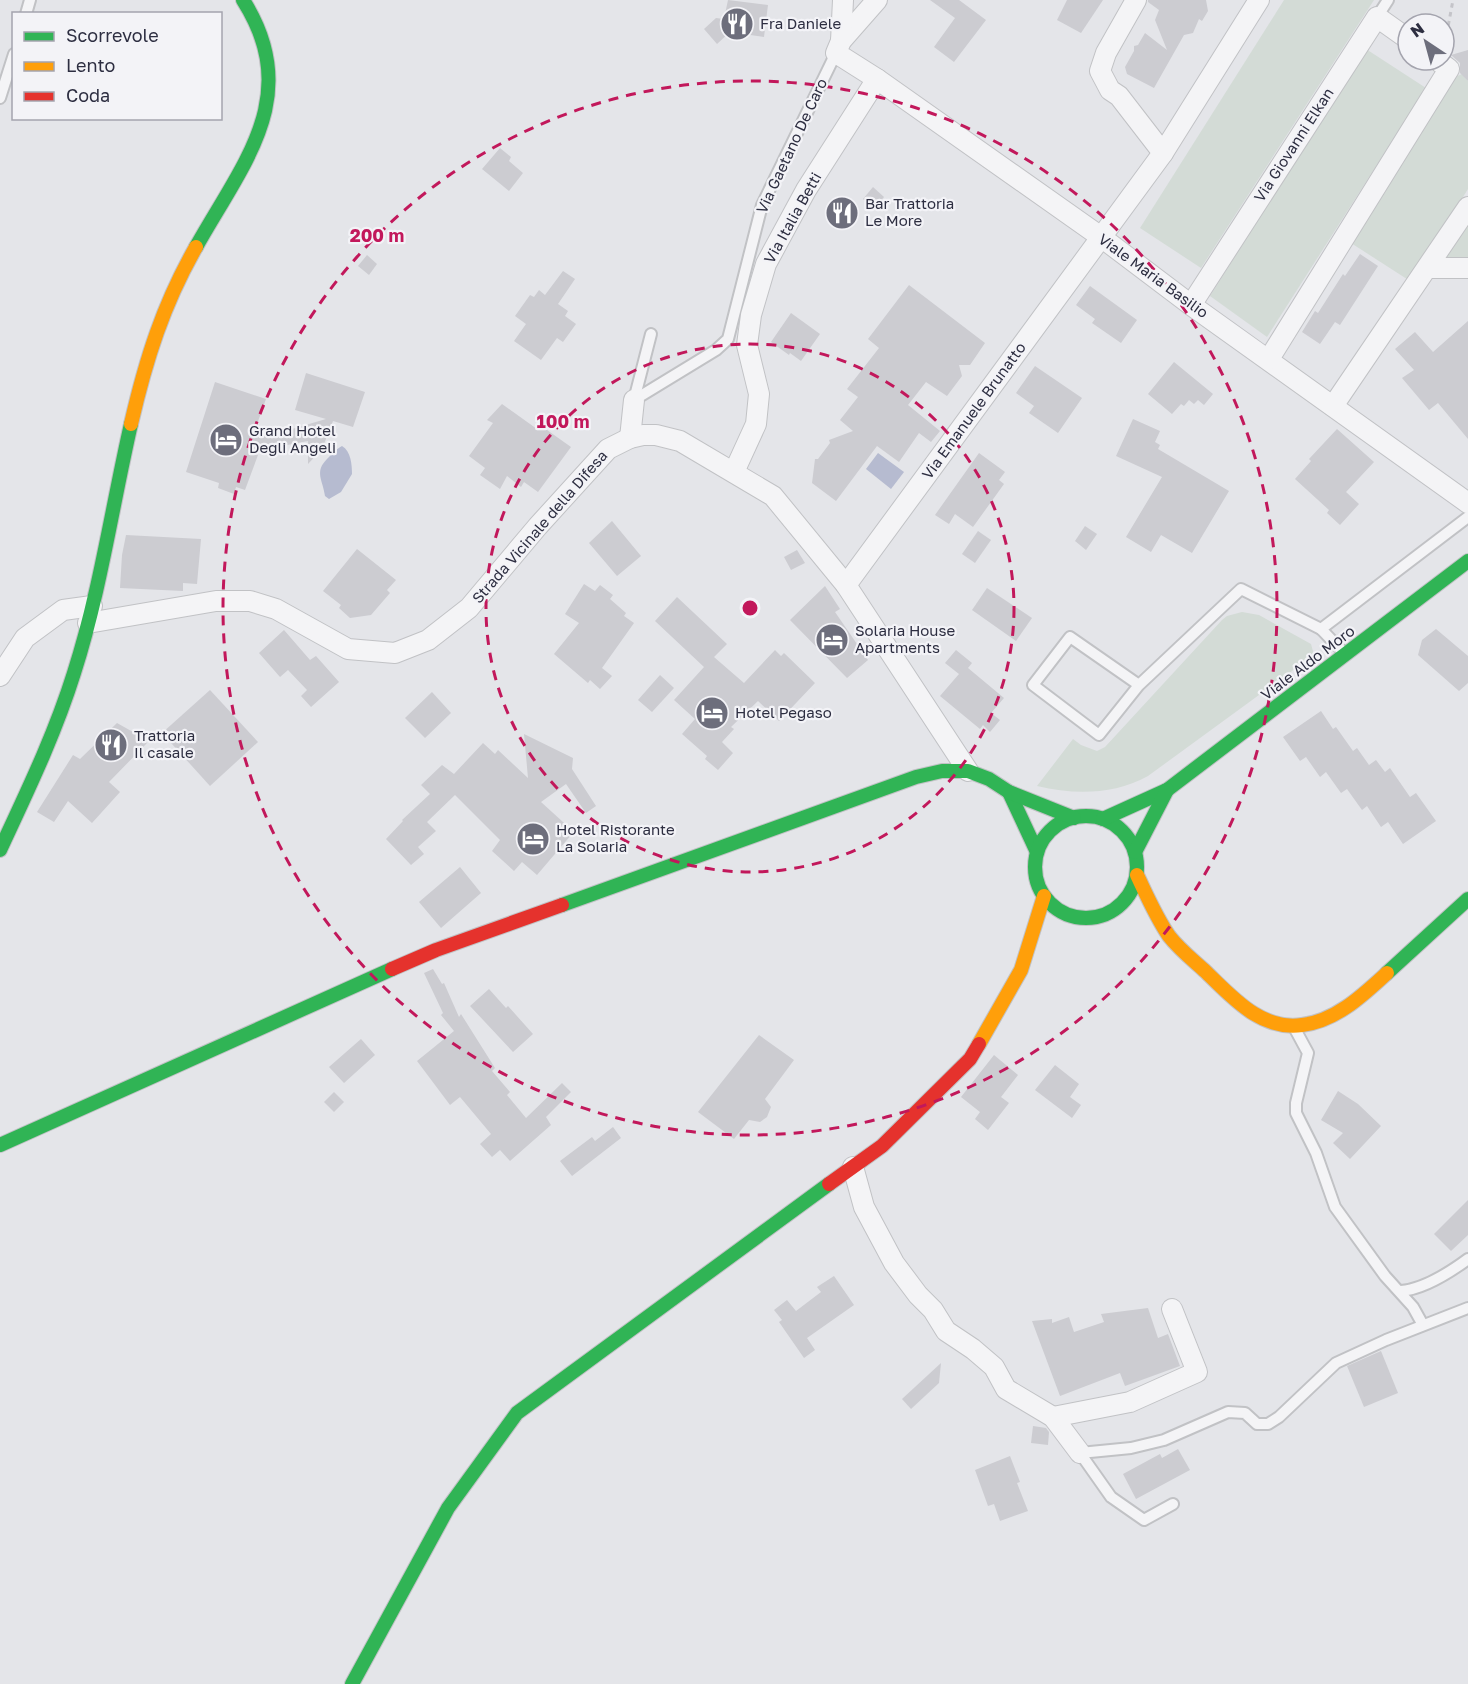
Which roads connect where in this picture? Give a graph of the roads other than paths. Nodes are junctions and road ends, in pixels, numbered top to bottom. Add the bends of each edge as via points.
1 (243, 0) edge
2 (843, 0) edge
3 (877, 0) edge
4 (1136, 0) edge
5 (1259, 0) edge
6 (1388, 0) edge
7 (1377, 17) junction
8 (1396, 30) edge
9 (839, 47) junction
10 (12, 60) edge
11 (1447, 72) edge
12 (877, 79) junction
13 (0, 98) edge
14 (1163, 153) junction
15 (1468, 207) edge
16 (1101, 237) junction
17 (1428, 268) junction
18 (1468, 268) edge
19 (1191, 304) junction
20 (651, 334) dead end
21 (1269, 359) junction
22 (634, 400) junction
23 (1333, 406) junction
24 (630, 438) junction
25 (734, 472) junction
26 (1468, 503) edge
27 (1468, 517) edge
28 (1468, 561) edge
29 (846, 585) junction
30 (90, 614) junction
31 (1321, 628) junction
32 (1345, 655) junction
33 (0, 676) edge
34 (1139, 685) junction
35 (968, 771) junction
36 (1167, 790) junction
37 (1009, 792) junction
38 (1074, 818) junction
39 (1102, 819) junction
40 (0, 850) edge
41 (1037, 852) junction
42 (1135, 852) junction
43 (1137, 875) junction
44 (1044, 896) junction
45 (1468, 899) edge
46 (1084, 918) junction
47 (1144, 926) dead end
48 (1065, 927) dead end
49 (1174, 942) junction
50 (1041, 949) dead end
51 (1021, 970) junction
52 (1293, 1026) junction
53 (0, 1145) edge
54 (854, 1167) junction
55 (1468, 1259) edge
56 (1401, 1291) junction
57 (1468, 1308) edge
58 (1172, 1309) dead end
59 (1423, 1325) junction
60 (1053, 1417) junction
61 (1080, 1453) junction
62 (1173, 1504) dead end
63 (352, 1684) edge

1 - 30 main road via 264,38 270,86 266,113 176,285 154,336
2 - 9 street
3 - 9 street
4 - 14 street via 1100,70 1110,90 1119,96
5 - 14 street, Via Emanuele Brunatto
6 - 7 lane
7 - 8 street
7 - 19 street, Via Giovanni Elkan
9 - 12 street, Viale Maria Basilio
9 - 22 lane, Via Gaetano De Caro via 762,205 728,339
10 - 13 lane
11 - 21 street
12 - 16 street, Viale Maria Basilio
12 - 25 street, Via Italia Betti via 806,190 766,264 747,345 759,394 756,424
14 - 16 street, Via Emanuele Brunatto
15 - 17 street
16 - 19 street, Viale Maria Basilio
16 - 29 street, Via Emanuele Brunatto
17 - 18 street
17 - 23 street
19 - 21 street, Viale Maria Basilio
20 - 22 lane
21 - 23 street, Viale Maria Basilio
22 - 24 street
23 - 26 street, Viale Maria Basilio
24 - 25 street, Strada Vicinale della Difesa via 668,437
24 - 30 street, Strada Vicinale della Difesa via 600,457 469,608 428,640 394,653 348,649 276,609 250,601
25 - 29 street, Strada Vicinale della Difesa via 773,496
27 - 31 lane
28 - 32 main road, Viale Aldo Moro
29 - 35 street, Strada Vicinale della Difesa
30 - 33 street, Strada Vicinale della Difesa via 63,610 25,638
30 - 40 main road via 54,728
31 - 32 lane
31 - 34 lane via 1241,589
32 - 36 main road, Viale Aldo Moro
34 - 34 lane via 1070,637 1033,685 1099,735
35 - 37 main road
35 - 53 main road via 916,777 436,950
36 - 39 main road, Viale Aldo Moro
36 - 42 main road, Viale Aldo Moro
37 - 38 main road
37 - 41 main road
38 - 39 main road
38 - 41 main road via 1058,825
39 - 42 main road via 1128,837
41 - 44 main road via 1037,882
42 - 43 main road
43 - 46 main road via 1118,913
43 - 49 main road
44 - 46 main road via 1055,908
44 - 51 main road
45 - 52 main road via 1359,999 1316,1023
46 - 48 main road
47 - 49 main road
49 - 52 main road via 1250,1012 1273,1023
50 - 51 main road
51 - 54 main road via 970,1059 882,1146
52 - 56 lane via 1308,1053 1296,1113 1316,1153 1335,1207 1385,1276
54 - 60 street via 864,1207 894,1263 918,1295 946,1330 994,1367 1006,1389
54 - 63 main road via 517,1413 448,1508
55 - 56 lane via 1412,1290
56 - 59 lane
57 - 59 lane
58 - 60 street via 1197,1372 1130,1402
59 - 61 lane via 1336,1363 1268,1424 1257,1424 1245,1413 1228,1412 1164,1440
60 - 61 street
61 - 62 lane via 1111,1497 1144,1520

